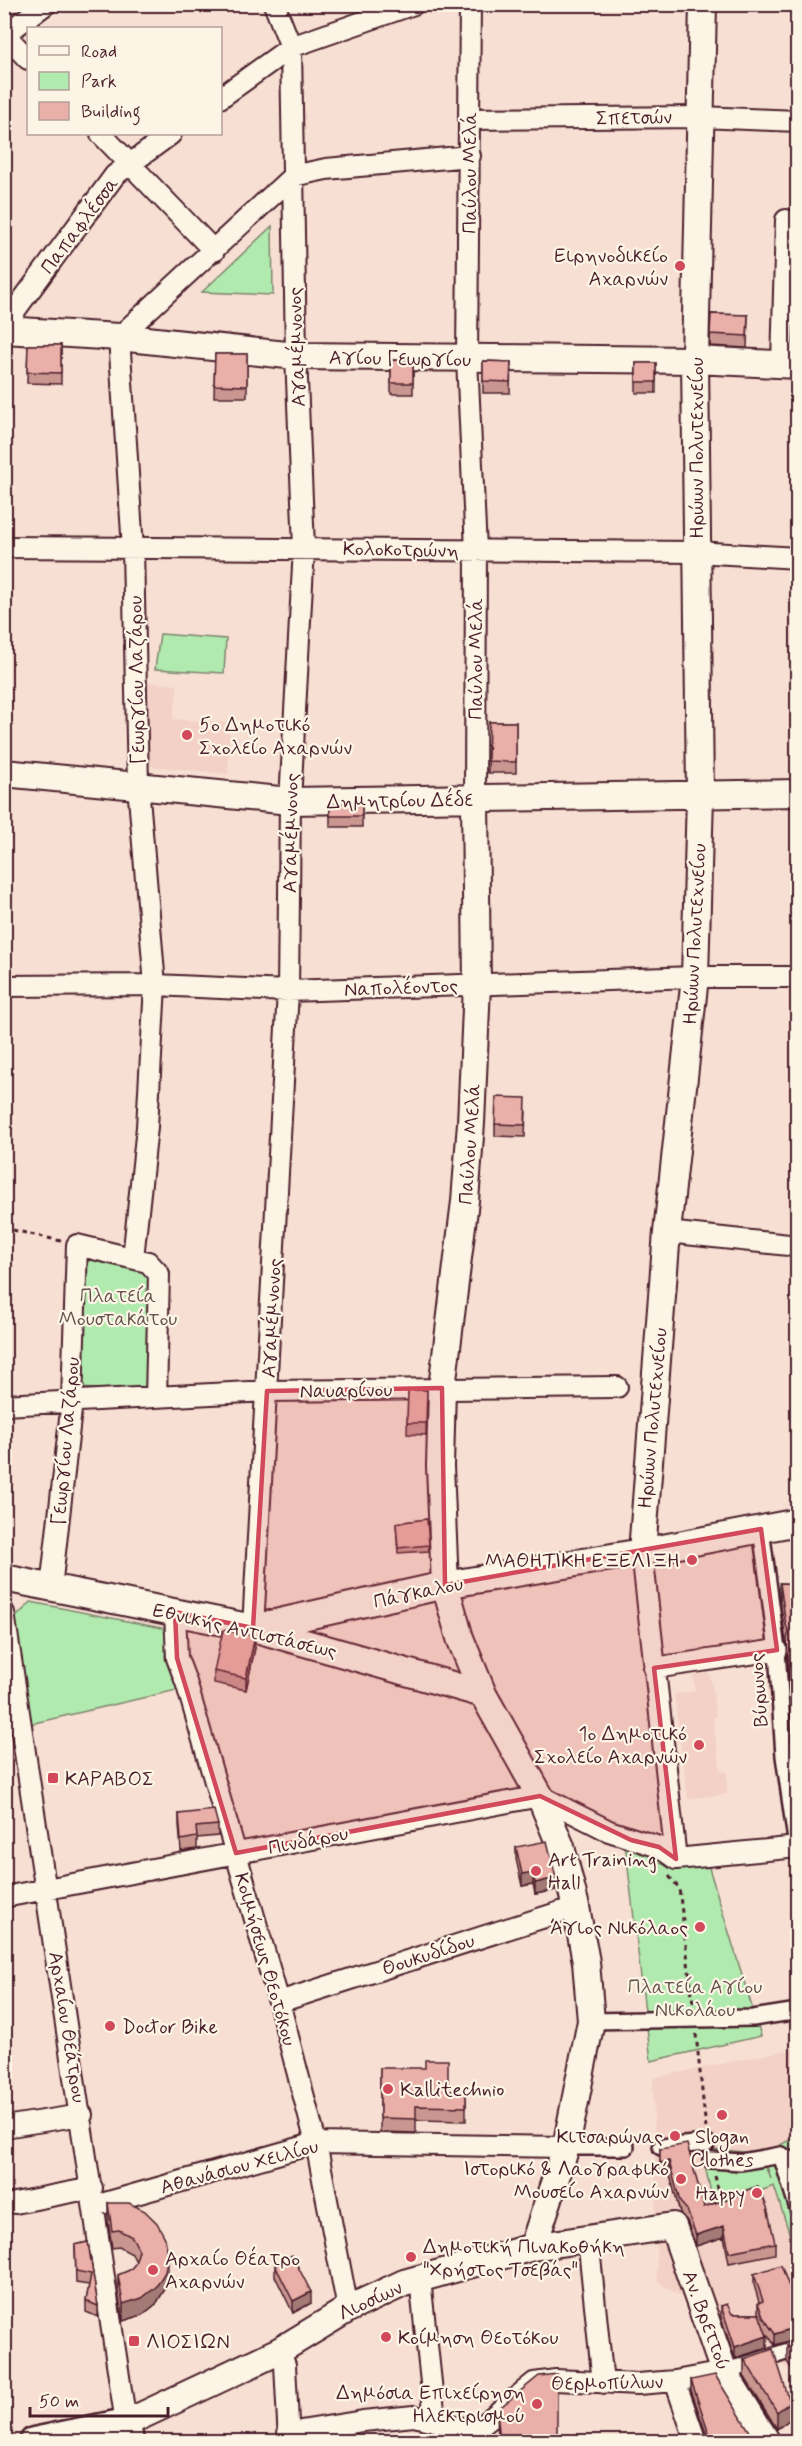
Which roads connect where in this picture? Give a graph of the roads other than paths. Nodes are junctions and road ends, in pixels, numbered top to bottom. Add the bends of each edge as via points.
1 (46, 4) edge
2 (274, 4) edge
3 (414, 4) edge
4 (470, 4) edge
5 (703, 4) edge
6 (5, 34) edge
7 (291, 47) junction
8 (27, 58) edge
9 (222, 97) edge
10 (701, 117) junction
11 (470, 119) junction
12 (798, 121) edge
13 (102, 135) edge
14 (170, 135) edge
15 (470, 156) junction
16 (130, 164) junction
17 (292, 176) junction
18 (786, 220) dead end
19 (214, 251) junction
20 (5, 331) edge
21 (119, 337) junction
22 (296, 356) junction
23 (467, 358) junction
24 (695, 360) junction
25 (790, 364) edge
26 (4, 547) edge
27 (304, 548) junction
28 (134, 549) junction
29 (476, 550) junction
30 (696, 552) junction
31 (798, 558) edge
32 (4, 773) edge
33 (138, 785) junction
34 (798, 793) edge
35 (700, 795) junction
36 (475, 798) junction
37 (290, 801) junction
38 (695, 977) junction
39 (798, 977) edge
40 (155, 985) junction
41 (477, 985) junction
42 (4, 986) edge
43 (288, 991) junction
44 (667, 1232) junction
45 (798, 1246) edge
46 (134, 1258) junction
47 (617, 1387) dead end
48 (442, 1389) junction
49 (267, 1391) junction
50 (156, 1397) junction
51 (72, 1401) junction
52 (4, 1405) edge
53 (798, 1522) edge
54 (761, 1529) junction
55 (642, 1552) junction
56 (6, 1584) edge
57 (445, 1585) junction
58 (51, 1588) junction
59 (175, 1612) junction
60 (4, 1613) edge
61 (252, 1628) junction
62 (777, 1650) junction
63 (654, 1668) junction
64 (483, 1694) junction
65 (14, 1742) edge
66 (540, 1796) junction
67 (797, 1847) edge
68 (236, 1853) junction
69 (676, 1859) junction
70 (47, 1889) junction
71 (4, 1897) edge
72 (576, 1906) junction
73 (279, 2002) junction
74 (798, 2011) edge
75 (591, 2021) junction
76 (82, 2115) junction
77 (4, 2127) edge
78 (316, 2143) junction
79 (707, 2143) dead end
80 (566, 2147) junction
81 (626, 2147) dead end
82 (662, 2147) edge
83 (781, 2155) junction
84 (711, 2160) dead end
85 (798, 2163) edge
86 (93, 2197) junction
87 (15, 2204) dead end
88 (798, 2209) edge
89 (673, 2226) joint
90 (588, 2238) junction
91 (534, 2247) junction
92 (420, 2279) junction
93 (348, 2309) junction
94 (798, 2348) edge
95 (279, 2351) junction
96 (724, 2372) junction
97 (675, 2381) junction
98 (603, 2384) junction
99 (435, 2420) junction
100 (128, 2432) edge
101 (476, 2436) edge
102 (288, 2437) edge
103 (34, 2442) edge
104 (696, 2442) edge
105 (767, 2442) edge

1 - 6 street
2 - 7 street, Αγαμέμνονος
3 - 7 street
4 - 11 street, Παύλου Μελά
5 - 10 street, Ηρώων Πολυτεχνείου
6 - 8 street
7 - 9 street
7 - 17 street, Αγαμέμνονος
10 - 11 street, Σπετσών
10 - 12 street, Σπετσών
10 - 24 street, Ηρώων Πολυτεχνείου
11 - 15 street, Παύλου Μελά
13 - 16 street
14 - 16 street, Παπαφλέσσα
15 - 17 street via 326,169
15 - 23 street, Παύλου Μελά
16 - 19 street
16 - 20 street, Παπαφλέσσα via 115,175 16,309
17 - 19 street
17 - 22 street, Αγαμέμνονος
18 - 25 street
19 - 21 street
20 - 21 street, Αγίου Γεωργίου
21 - 22 street, Αγίου Γεωργίου
21 - 28 street, Γεωργίου Λαζάρου
22 - 23 street, Αγίου Γεωργίου
22 - 27 street, Αγαμέμνονος
23 - 24 street, Αγίου Γεωργίου
23 - 29 street, Παύλου Μελά
24 - 25 street, Αγίου Γεωργίου
24 - 30 street, Ηρώων Πολυτεχνείου
26 - 28 street, Κολοκοτρώνη
27 - 28 street, Κολοκοτρώνη
27 - 29 street, Κολοκοτρώνη
27 - 37 street, Αγαμέμνονος
28 - 33 street, Γεωργίου Λαζάρου
29 - 30 street, Κολοκοτρώνη
29 - 36 street, Παύλου Μελά
30 - 31 street, Κολοκοτρώνη
30 - 35 street, Ηρώων Πολυτεχνείου
32 - 33 street, Δημητρίου Δέδε
33 - 37 street, Δημητρίου Δέδε
33 - 40 street, Γεωργίου Λαζάρου
34 - 35 street, Δημητρίου Δέδε
35 - 36 street, Δημητρίου Δέδε
35 - 38 street, Ηρώων Πολυτεχνείου
36 - 37 street, Δημητρίου Δέδε
36 - 41 street, Παύλου Μελά
37 - 43 street, Αγαμέμνονος
38 - 39 street, Ναπολέοντος
38 - 41 street, Ναπολέοντος
38 - 44 street, Ηρώων Πολυτεχνείου
40 - 42 street, Ναπολέοντος
40 - 43 street, Ναπολέοντος
40 - 46 street, Γεωργίου Λαζάρου
41 - 43 street, Ναπολέοντος
41 - 48 street, Παύλου Μελά via 465,1201
43 - 49 street, Αγαμέμνονος
44 - 45 street
44 - 55 street, Ηρώων Πολυτεχνείου
46 - 50 street via 148,1262 159,1274
46 - 51 street, Γεωργίου Λαζάρου via 77,1245
47 - 48 street, Ναυαρίνου
48 - 49 street, Ναυαρίνου
48 - 57 street, Παύλου Μελά via 440,1466
49 - 50 street, Ναυαρίνου
49 - 61 street, Αγαμέμνονος
50 - 51 street, Ναυαρίνου
51 - 52 street, Ναυαρίνου
51 - 58 street, Γεωργίου Λαζάρου
53 - 54 street, Πάγκαλου
54 - 55 street, Πάγκαλου
54 - 62 street, Βύρωνος
55 - 57 street, Πάγκαλου
55 - 63 street, Ηρώων Πολυτεχνείου
56 - 58 street, Εθνικής Αντιστάσεως
57 - 61 street, Πάγκαλου
57 - 64 street, Παύλου Μελά via 460,1638
58 - 59 street, Εθνικής Αντιστάσεως
59 - 61 street, Εθνικής Αντιστάσεως
59 - 68 street, Κοιμήσεως Θεοτόκου via 177,1658
60 - 65 street, Αρχαίου Θεάτρου
61 - 64 street, Εθνικής Αντιστάσεως
62 - 63 street
62 - 67 street, Βύρωνος via 784,1756
63 - 69 street, Ηρώων Πολυτεχνείου
64 - 66 street, Παύλου Μελά
65 - 70 street, Αρχαίου Θεάτρου
66 - 68 street, Πινδάρου
66 - 69 street via 609,1831 659,1847
66 - 72 street, Παύλου Μελά via 561,1847
67 - 69 street
68 - 70 street, Πινδάρου
68 - 73 street, Κοιμήσεως Θεοτόκου
70 - 71 street, Πινδάρου
70 - 76 street, Αρχαίου Θεάτρου
72 - 73 street, Θουκυδίδου
72 - 75 street, Παύλου Μελά
73 - 78 street, Κοιμήσεως Θεοτόκου
74 - 75 street via 753,2018
75 - 80 street, Παύλου Μελά
76 - 77 street
76 - 86 street, Αρχαίου Θεάτρου
78 - 80 street, Αθανάσιου Χειλίου
78 - 86 street, Αθανάσιου Χειλίου
78 - 93 street, Κοιμήσεως Θεοτόκου
79 - 82 street
80 - 81 street
80 - 91 street, Παύλου Μελά
83 - 84 street via 741,2162
83 - 85 street
83 - 88 street
86 - 87 street, Αθανάσιου Χειλίου
86 - 100 street, Αρχαίου Θεάτρου
89 - 90 street, Λιοσίων
89 - 96 street, Αν. Βρεττού
90 - 91 street, Λιοσίων
90 - 98 street
91 - 92 street, Λιοσίων
92 - 93 street, Λιοσίων
92 - 99 street
93 - 95 street, Λιοσίων
94 - 96 street, Θερμοπύλων
95 - 100 street, Λιοσίων
95 - 102 street via 285,2365
96 - 97 street, Θερμοπύλων
96 - 105 street, Αν. Βρεττού
97 - 98 street, Θερμοπύλων
97 - 104 street
98 - 101 street, Θερμοπύλων via 556,2380 534,2383
99 - 101 street, Θερμοπύλων
99 - 102 street, Θερμοπύλων via 414,2416 363,2421
100 - 103 main road, Λιοσίων

